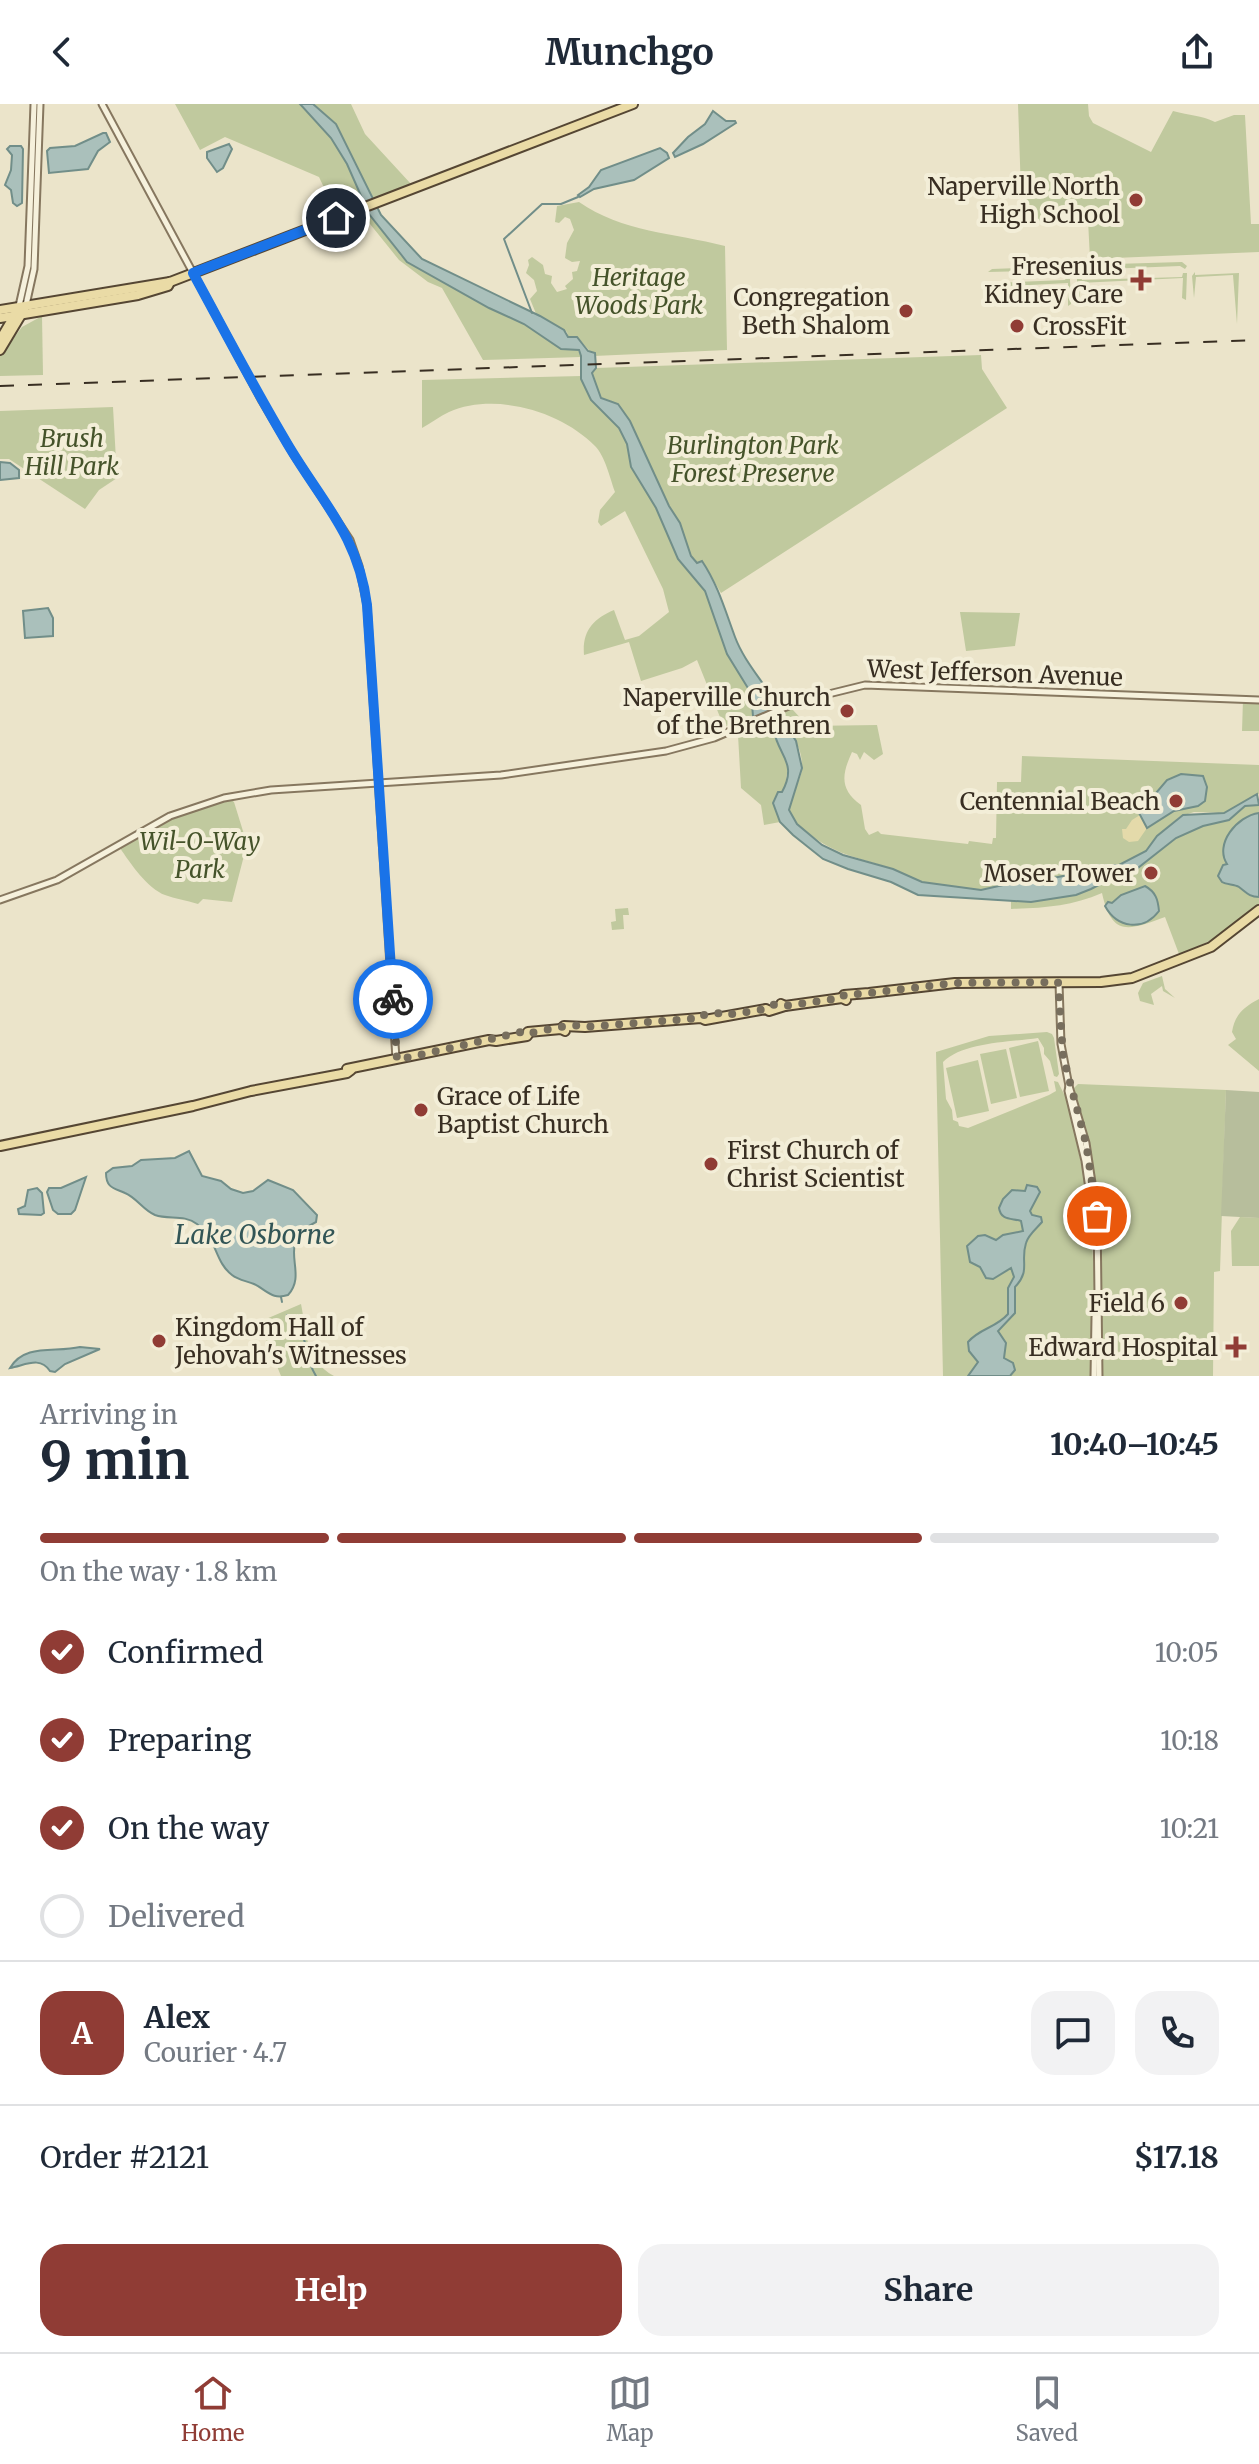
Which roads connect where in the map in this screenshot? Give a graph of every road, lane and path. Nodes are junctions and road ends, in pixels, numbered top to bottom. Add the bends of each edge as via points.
1 (37, 104) edge
2 (102, 104) edge
3 (633, 104) edge
4 (193, 273) junction
5 (170, 282) junction
6 (31, 290) junction
7 (52, 305) junction
8 (0, 310) edge
9 (21, 310) junction
10 (0, 318) edge
11 (16, 327) junction
12 (0, 340) edge
13 (0, 350) edge
14 (1259, 700) edge
15 (378, 784) junction
16 (0, 900) edge
17 (1259, 910) edge
18 (1058, 982) junction
19 (397, 1060) junction
20 (0, 1146) edge
21 (1096, 1376) edge

1 - 6 street
1 - 9 street
2 - 4 street
3 - 4 main road
4 - 5 main road
4 - 15 street via 284,439 350,540 365,594
5 - 7 main road
5 - 7 main road via 148,292
6 - 7 street via 34,300
6 - 9 street
7 - 9 main road
7 - 11 main road
8 - 9 main road
9 - 10 main road
9 - 11 main road
9 - 12 main road
11 - 13 main road
14 - 15 street, West Jefferson Avenue via 876,684 784,707 701,743 666,751 523,773
15 - 16 street, West Jefferson Avenue via 258,792 212,801 170,816 57,880
15 - 19 street
17 - 18 main road via 1219,942 1143,974
18 - 19 main road via 955,983 701,1018 569,1026
18 - 21 street via 1068,1091 1096,1220
19 - 20 main road

